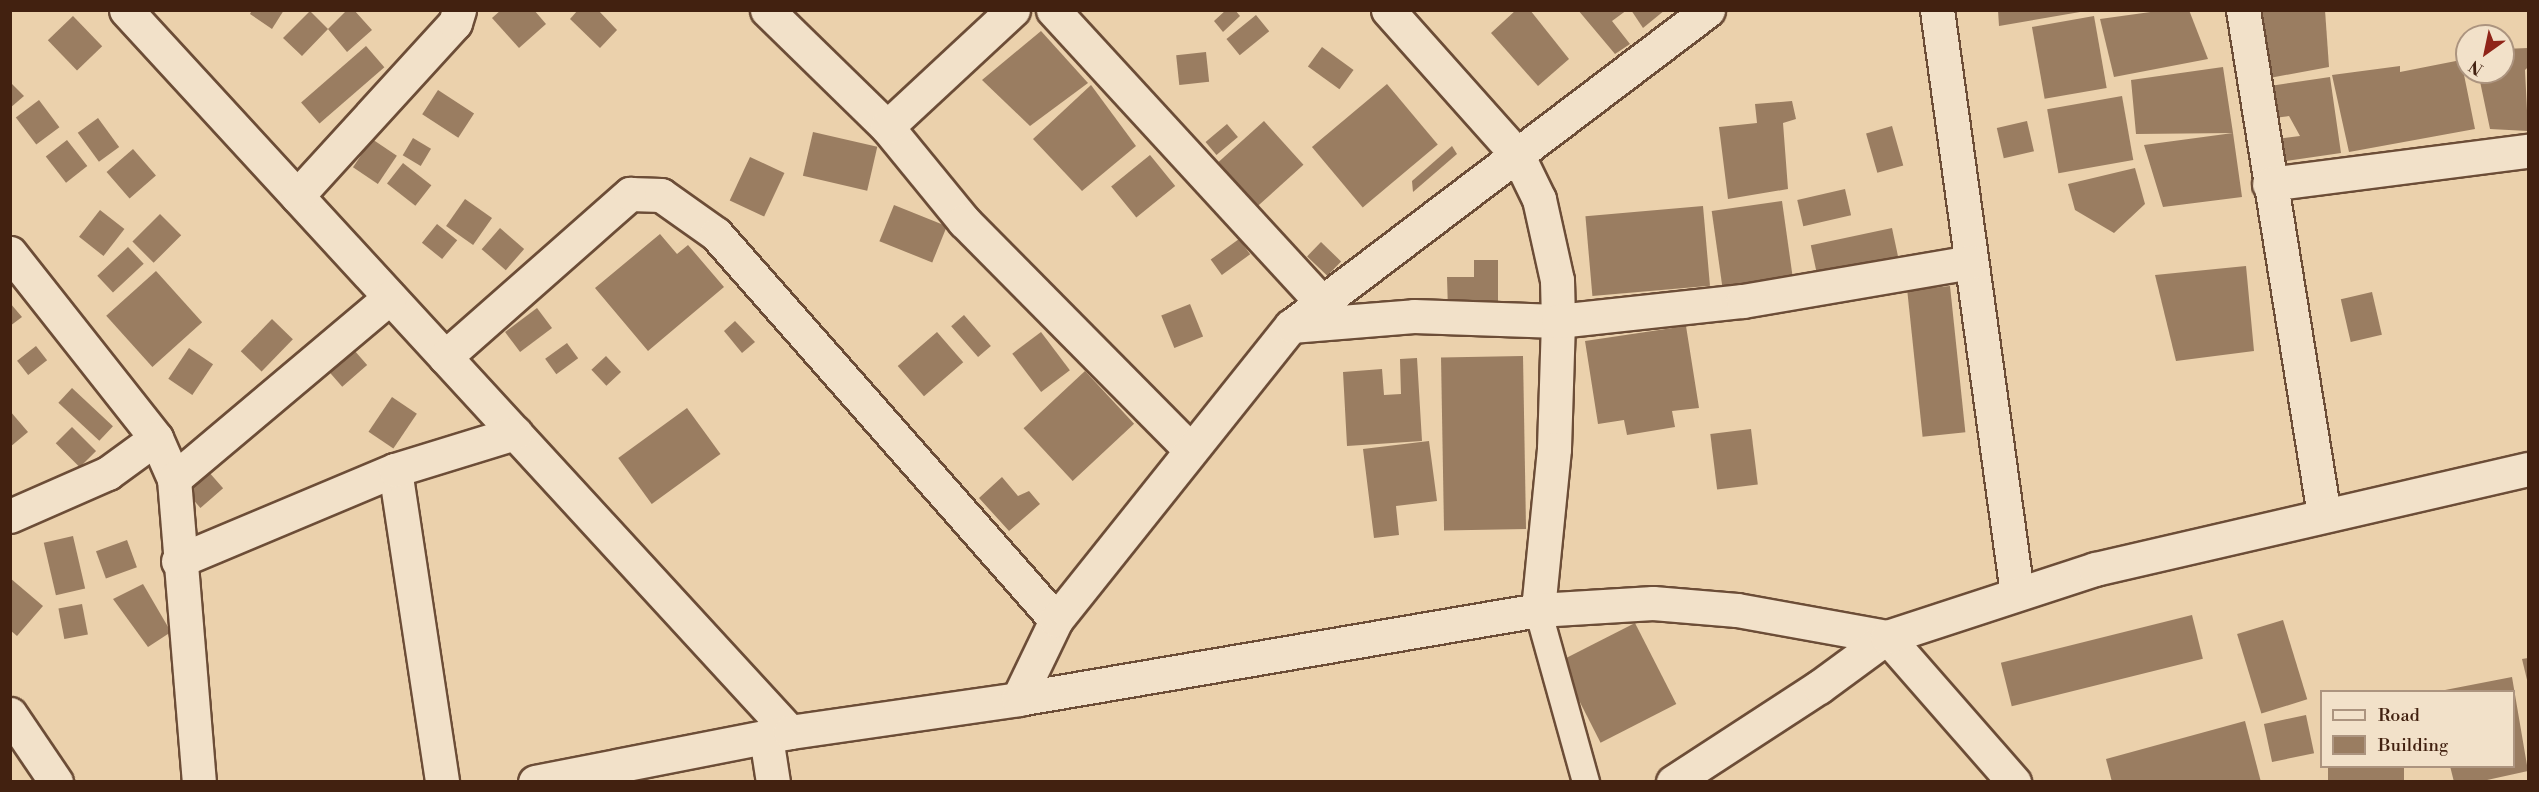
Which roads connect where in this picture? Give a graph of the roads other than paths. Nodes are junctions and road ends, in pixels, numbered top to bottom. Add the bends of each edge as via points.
1 (126, 10) edge
2 (459, 10) edge
3 (767, 10) edge
4 (1013, 10) edge
5 (1053, 10) edge
6 (1388, 10) edge
7 (1707, 10) edge
8 (1936, 10) edge
9 (2243, 10) edge
10 (887, 127) junction
11 (2529, 151) edge
12 (1518, 156) junction
13 (2269, 184) junction
14 (297, 196) junction
15 (10, 253) edge
16 (1971, 262) junction
17 (390, 297) junction
18 (1322, 303) junction
19 (1558, 321) junction
20 (1291, 326) junction
21 (445, 357) junction
22 (515, 434) junction
23 (156, 438) junction
24 (1190, 449) junction
25 (2529, 469) edge
26 (395, 470) junction
27 (174, 479) junction
28 (2324, 515) junction
29 (10, 516) edge
30 (178, 561) junction
31 (2017, 593) junction
32 (1538, 610) junction
33 (1056, 620) junction
34 (1887, 637) junction
35 (1018, 699) junction
36 (10, 714) edge
37 (778, 734) junction
38 (56, 782) edge
39 (199, 782) edge
40 (442, 782) edge
41 (536, 782) edge
42 (774, 782) edge
43 (1586, 782) edge
44 (1673, 782) edge
45 (2014, 782) edge

1 - 14 street
2 - 14 street via 455,23
3 - 10 street
4 - 10 street
5 - 18 street
6 - 12 street
7 - 12 street
8 - 16 street
9 - 13 street
10 - 24 street via 964,221
11 - 13 street
12 - 18 street
12 - 19 street via 1539,199 1557,280
13 - 28 street
14 - 17 street
15 - 23 street
16 - 19 street via 1743,301
16 - 31 street
17 - 21 street
17 - 27 street
18 - 20 street
19 - 20 street via 1413,316
19 - 32 street via 1554,449
20 - 24 street
21 - 22 street
21 - 33 street via 630,194 648,191 661,195 716,234
22 - 26 street
22 - 37 street
23 - 27 street
23 - 29 street via 108,473
24 - 33 street
25 - 28 street
26 - 30 street
26 - 40 street
27 - 30 street
28 - 31 street via 2095,569
30 - 39 street
31 - 34 street
32 - 34 street via 1653,603 1737,610
32 - 35 street
32 - 43 lane
33 - 35 street
34 - 44 street via 1819,687
34 - 45 street
35 - 37 street
36 - 38 street
37 - 41 street
37 - 42 street

